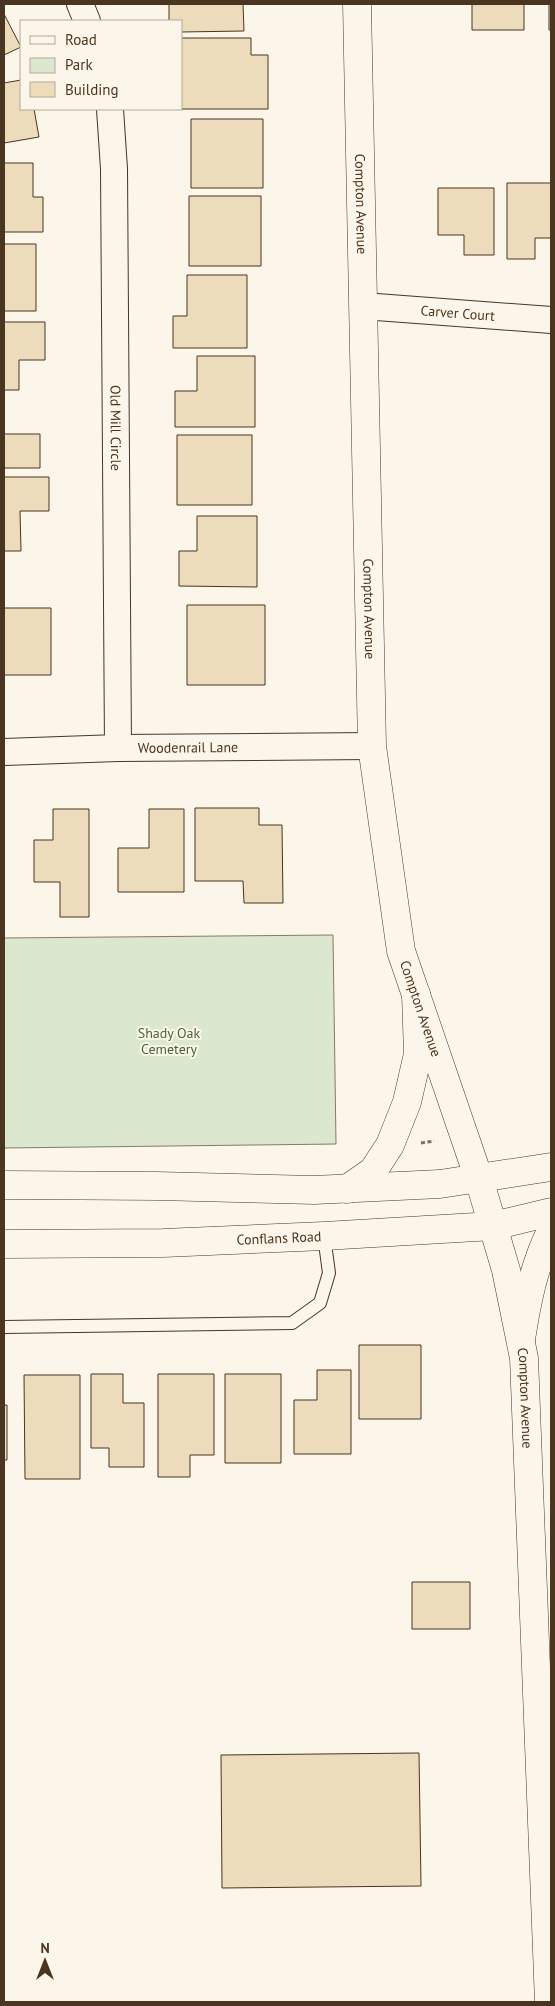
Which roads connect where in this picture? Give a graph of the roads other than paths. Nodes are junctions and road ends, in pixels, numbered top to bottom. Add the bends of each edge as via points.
1 (80, 4) edge
2 (357, 4) edge
3 (87, 20) edge
4 (110, 110) edge
5 (363, 306) junction
6 (551, 320) edge
7 (372, 746) junction
8 (118, 748) junction
9 (4, 752) edge
10 (416, 994) junction
11 (551, 1167) edge
12 (479, 1179) junction
13 (4, 1185) edge
14 (347, 1189) junction
15 (551, 1212) edge
16 (493, 1226) junction
17 (551, 1231) edge
18 (324, 1236) junction
19 (4, 1244) edge
20 (4, 1327) edge
21 (521, 1339) junction
22 (549, 2002) edge

1 - 3 street
2 - 5 street, Compton Avenue
4 - 8 street, Old Mill Circle via 114,168
5 - 6 street, Carver Court
5 - 7 street, Compton Avenue
7 - 8 street, Woodenrail Lane
7 - 10 street, Compton Avenue via 401,951
8 - 9 street, Woodenrail Lane
10 - 12 street, Compton Avenue
10 - 14 street via 418,1054 408,1102 390,1145 373,1171
11 - 12 street
12 - 14 street
12 - 16 street, Compton Avenue
13 - 14 street
15 - 16 street, Conflans Road
16 - 18 street, Conflans Road
16 - 21 street, Compton Avenue
17 - 21 street via 540,1252
18 - 19 street, Conflans Road via 163,1243
18 - 20 lane via 329,1273 320,1303 292,1323
21 - 22 street, Compton Avenue via 532,1537

